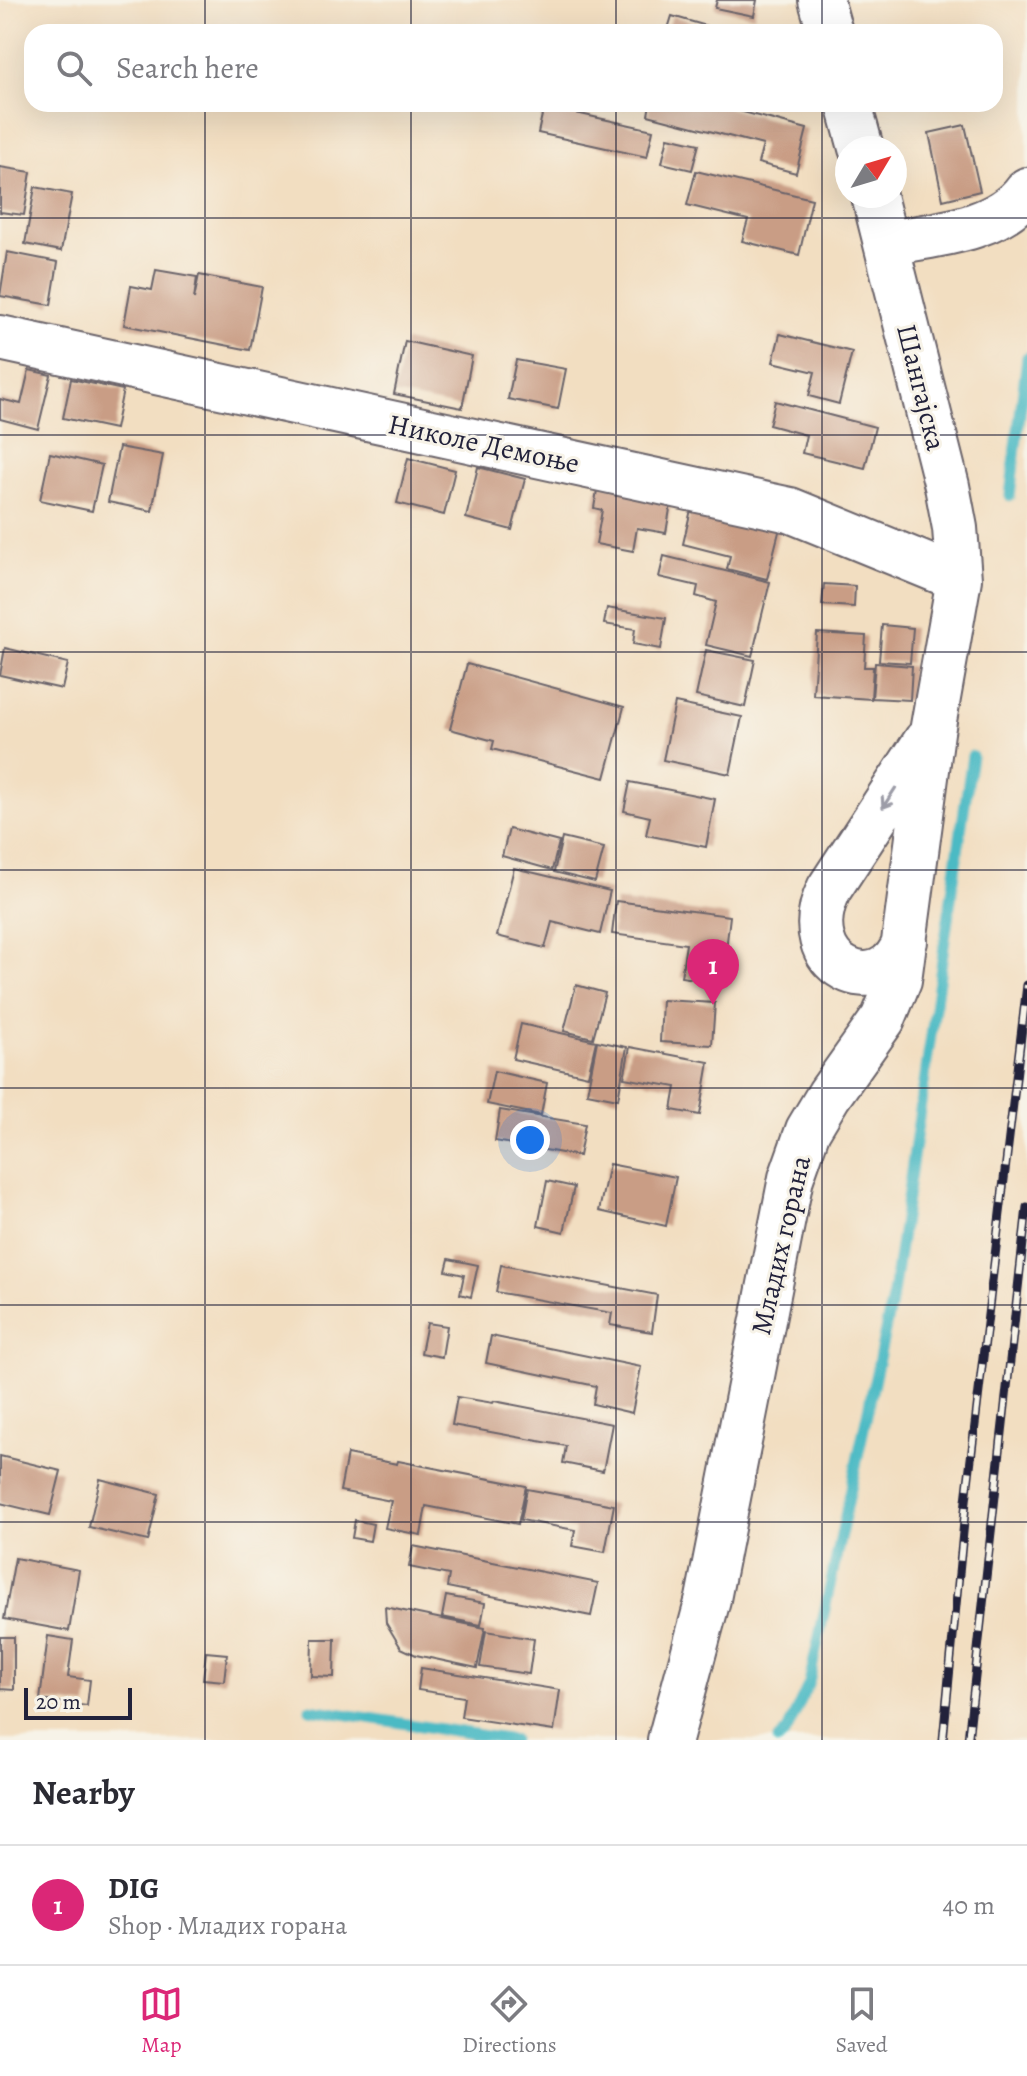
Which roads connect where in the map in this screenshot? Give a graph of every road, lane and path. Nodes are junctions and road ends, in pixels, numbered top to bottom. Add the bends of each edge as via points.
1 (821, 0) edge
2 (828, 24) edge
3 (851, 112) edge
4 (858, 136) edge
5 (1027, 190) edge
6 (877, 208) edge
7 (887, 243) junction
8 (0, 338) edge
9 (959, 579) junction
10 (932, 732) junction
11 (905, 941) junction
12 (670, 1740) edge

1 - 2 street
3 - 4 street
5 - 7 street via 996,216 958,230
6 - 7 street, Шангајска
7 - 9 street, Шангајска via 947,486
8 - 9 street, Николе Демоње via 790,510
9 - 10 street, Младих горана
10 - 11 street, Младих горана
10 -> 11 street via 829,889 819,922 827,952 854,974 892,964
11 - 12 street, Младих горана via 899,980 883,1019 808,1130 791,1178 708,1599

